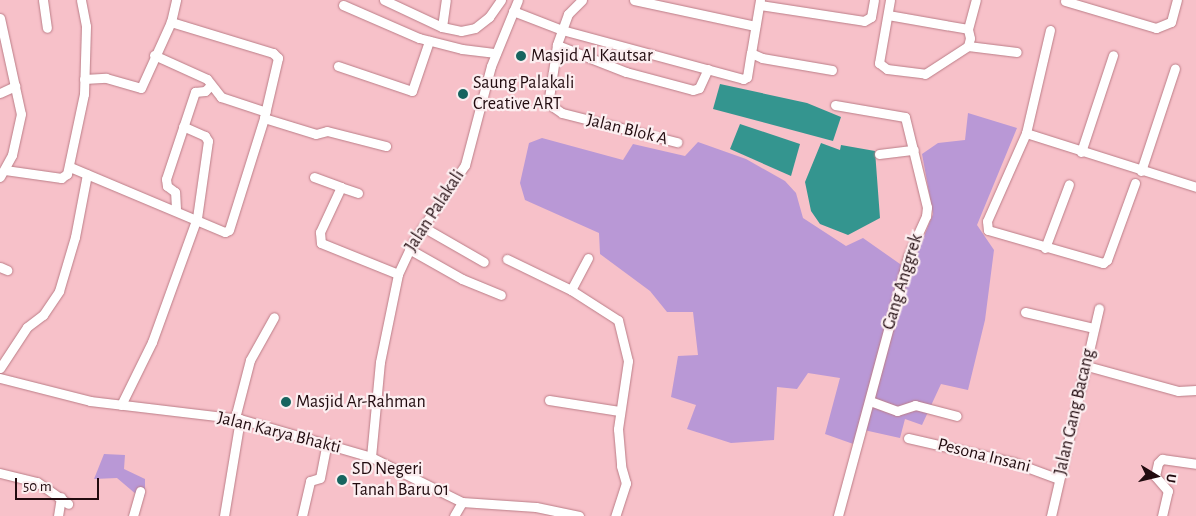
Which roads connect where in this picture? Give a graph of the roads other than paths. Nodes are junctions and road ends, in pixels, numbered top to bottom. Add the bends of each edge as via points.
1 (43, 0) edge
2 (81, 0) edge
3 (176, 0) edge
4 (446, 0) edge
5 (501, 0) edge
6 (518, 0) edge
7 (582, 0) edge
8 (634, 0) edge
9 (874, 0) edge
10 (890, 0) edge
11 (976, 0) edge
12 (1177, 0) edge
13 (389, 1) edge
14 (1064, 1) edge
15 (760, 3) edge
16 (343, 5) dead end
17 (513, 11) junction
18 (888, 16) junction
19 (0, 18) edge
20 (171, 22) junction
21 (755, 26) junction
22 (442, 27) junction
23 (47, 28) dead end
24 (968, 29) junction
25 (562, 30) junction
26 (1050, 30) dead end
27 (429, 41) junction
28 (557, 45) junction
29 (968, 46) junction
30 (751, 52) junction
31 (1017, 52) dead end
32 (496, 53) junction
33 (154, 55) junction
34 (1112, 55) dead end
35 (338, 66) dead end
36 (1175, 68) dead end
37 (708, 69) junction
38 (832, 70) dead end
39 (211, 85) junction
40 (15, 86) junction
41 (84, 87) junction
42 (0, 93) edge
43 (836, 105) dead end
44 (265, 115) junction
45 (183, 126) junction
46 (1026, 133) junction
47 (677, 142) dead end
48 (386, 146) dead end
49 (914, 150) junction
50 (1081, 152) junction
51 (879, 154) dead end
52 (70, 167) junction
53 (1141, 171) junction
54 (2, 174) edge
55 (86, 174) junction
56 (314, 177) dead end
57 (1135, 183) dead end
58 (1069, 184) dead end
59 (341, 186) junction
60 (1196, 187) edge
61 (358, 193) dead end
62 (176, 209) junction
63 (197, 218) junction
64 (423, 227) junction
65 (1045, 248) junction
66 (409, 249) junction
67 (588, 258) dead end
68 (507, 260) dead end
69 (484, 262) dead end
70 (398, 274) junction
71 (571, 290) junction
72 (501, 295) dead end
73 (1099, 308) dead end
74 (1025, 312) dead end
75 (274, 317) dead end
76 (1094, 328) junction
77 (1087, 366) junction
78 (0, 368) edge
79 (0, 378) edge
80 (1196, 390) edge
81 (549, 400) dead end
82 (870, 401) junction
83 (121, 405) junction
84 (619, 412) junction
85 (957, 416) dead end
86 (237, 419) junction
87 (908, 438) dead end
88 (328, 443) junction
89 (371, 458) junction
90 (1196, 464) edge
91 (0, 473) edge
92 (1059, 479) junction
93 (140, 491) dead end
94 (61, 498) junction
95 (462, 502) junction
96 (68, 504) dead end
97 (58, 516) edge
98 (133, 516) edge
99 (224, 516) edge
100 (302, 516) edge
101 (454, 516) edge
102 (579, 516) edge
103 (615, 516) edge
104 (838, 516) edge
105 (1051, 516) edge
106 (1162, 516) edge

1 - 23 street
2 - 41 street via 86,26
3 - 20 street
4 - 22 street
5 - 22 street via 489,17 475,28 461,31
6 - 17 street, Jalan Palakali
7 - 25 street, Jalan Blok A via 568,14
8 - 21 street
9 - 15 street via 871,17 864,21
10 - 18 street
11 - 24 street
12 - 14 street via 1171,22 1156,28
13 - 22 street
15 - 21 street
16 - 27 street via 393,29
17 - 25 street
17 - 32 street, Jalan Palakali
18 - 24 street
18 - 29 street via 880,63 887,69 925,74
19 - 40 street
20 - 33 street
20 - 44 street via 273,53 278,58 278,67
21 - 30 street
24 - 29 street
25 - 28 street, Jalan Blok A
25 - 37 street
26 - 46 street
27 - 32 street
27 - 35 street via 412,91
28 - 37 street via 626,72 693,90 700,88
28 - 47 street, Jalan Blok A via 549,98 557,110
29 - 31 street
30 - 37 street via 746,79
30 - 38 street via 762,58
32 - 64 street, Jalan Palakali via 465,165
33 - 39 street via 207,79
33 - 41 street via 141,88 106,78
34 - 50 street
36 - 53 street
39 - 44 street via 221,97
39 - 45 street via 205,91 197,90
40 - 42 street
40 - 54 street via 20,100 17,139
41 - 52 street
43 - 49 street, Gang Anggrek via 905,117
44 - 48 street via 316,134 327,131
44 - 63 street via 229,230 225,232
45 - 62 street via 166,179 167,186 175,192
45 - 63 street via 205,136 208,141
46 - 50 street
46 - 65 street via 987,226 992,232
49 - 51 street
49 - 82 street, Gang Anggrek via 926,216 908,256
50 - 53 street
52 - 54 street via 61,178
52 - 55 street
53 - 60 street
55 - 62 street
55 - 78 street via 72,250 59,291 43,315 28,327
56 - 59 street
57 - 65 street via 1105,262
58 - 65 street
59 - 61 street
59 - 70 street via 320,232 322,243
62 - 63 street
63 - 83 street via 152,342
64 - 66 street, Jalan Palakali
64 - 69 street
66 - 70 street, Jalan Palakali
66 - 72 street via 462,279
67 - 71 street
68 - 71 street
70 - 89 street, Jalan Palakali via 380,362
71 - 84 street via 618,320 628,360
73 - 76 street, Jalan Gang Bacang
74 - 76 street
75 - 86 street via 258,340 250,360
76 - 77 street, Jalan Gang Bacang
77 - 80 street via 1178,391
77 - 92 street, Jalan Gang Bacang
79 - 83 street, Jalan Karya Bhakti via 57,395
81 - 84 street
82 - 85 street via 897,411 915,405
82 - 104 street, Gang Anggrek
83 - 86 street, Jalan Karya Bhakti
84 - 103 street via 620,466 626,483
86 - 88 street, Jalan Karya Bhakti
86 - 99 street
87 - 92 street, Pesona Insani via 1013,462
88 - 89 street, Jalan Karya Bhakti
88 - 100 street via 320,478 310,481
89 - 95 street, Jalan Karya Bhakti
90 - 106 street via 1162,459 1158,463 1155,476 1168,491
91 - 94 street via 37,482
92 - 105 street, Jalan Gang Bacang
93 - 98 street
94 - 96 street
94 - 97 street
95 - 101 street
95 - 102 street, Jalan Karya Bhakti via 536,507

